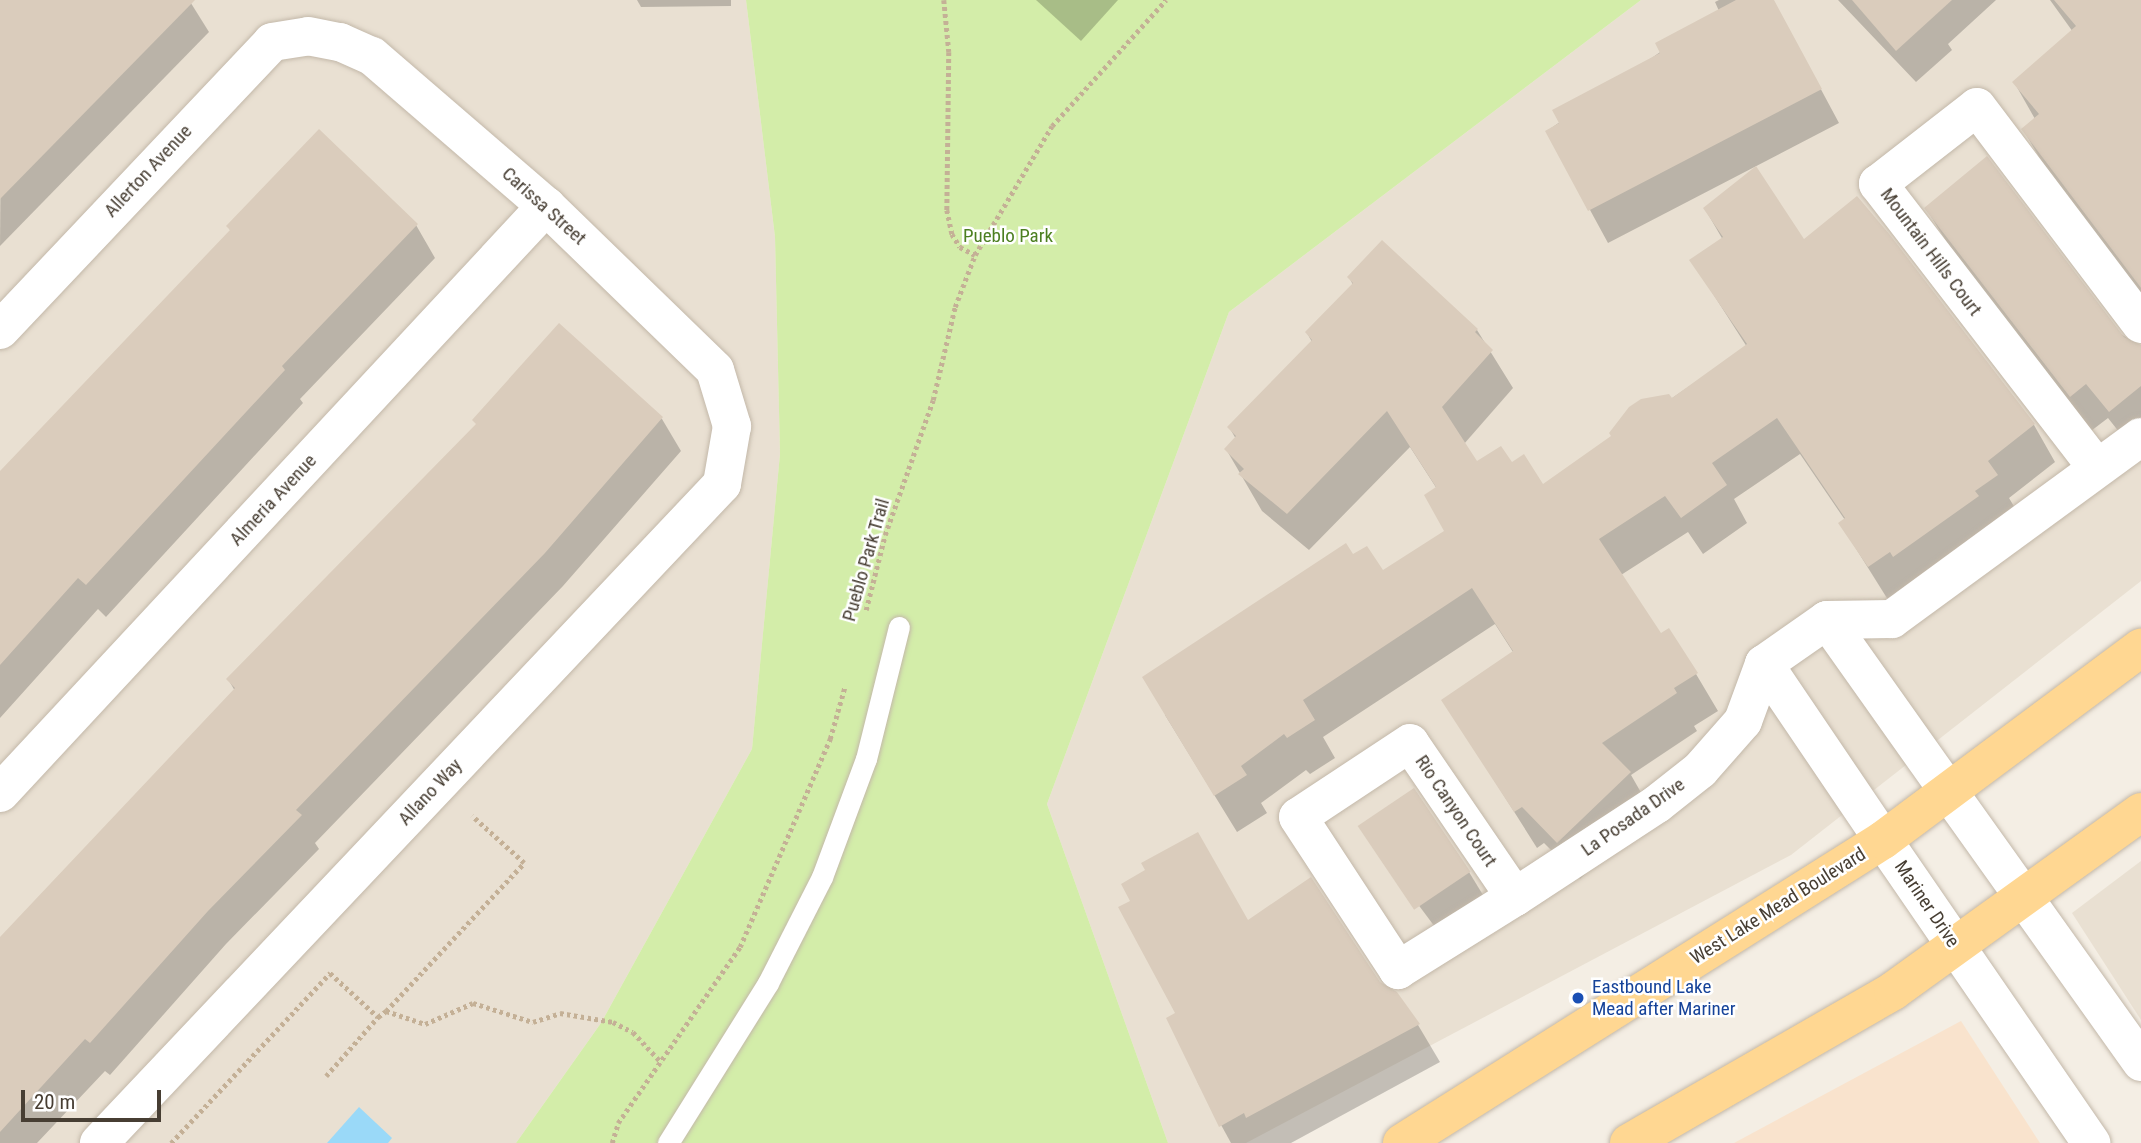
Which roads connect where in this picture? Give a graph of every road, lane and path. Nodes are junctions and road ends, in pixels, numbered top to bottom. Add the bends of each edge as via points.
1 (944, 0) edge
2 (1167, 0) edge
3 (308, 36) joint
4 (547, 206) junction
5 (975, 255) junction
6 (2141, 324) edge
7 (0, 330) edge
8 (732, 426) joint
9 (2141, 437) edge
10 (2097, 468) junction
11 (865, 614) dead end
12 (1826, 620) junction
13 (899, 627) dead end
14 (2141, 648) edge
15 (1764, 664) junction
16 (847, 676) dead end
17 (1948, 791) junction
18 (0, 793) edge
19 (2141, 812) edge
20 (471, 816) dead end
21 (1883, 840) junction
22 (1515, 897) junction
23 (2024, 898) junction
24 (1957, 948) junction
25 (1398, 970) joint
26 (386, 1011) junction
27 (379, 1017) junction
28 (2141, 1062) edge
29 (662, 1063) junction
30 (326, 1076) dead end
31 (99, 1143) edge
32 (171, 1143) edge
33 (612, 1143) edge
34 (668, 1143) edge
35 (1402, 1143) edge
36 (1629, 1143) edge
37 (2091, 1143) edge

1 - 5 path via 949,51 947,210 960,247
2 - 5 path, Pueblo Park Trail via 1052,125
3 - 4 street, Carissa Street via 340,42 372,56
3 - 7 street, Allerton Avenue via 272,42
4 - 8 street, Carissa Street via 715,370
4 - 18 street, Almeria Avenue
5 - 11 path, Pueblo Park Trail via 955,307 933,400 885,535
6 - 10 street, Mountain Hills Court via 1977,107 1878,184
8 - 31 street, Allano Way via 722,484
9 - 10 street
10 - 12 street via 1892,619
12 - 15 street
12 - 17 street
13 - 34 lane via 866,759 822,877 768,983
14 - 17 main road, West Lake Mead Boulevard
15 - 21 street, Mariner Drive
15 - 22 street, La Posada Drive via 1743,721 1700,771
16 - 29 path via 830,739 740,947
17 - 21 main road, West Lake Mead Boulevard
17 - 23 street
19 - 23 main road
20 - 26 path via 524,863
21 - 24 street, Mariner Drive
21 - 35 main road, West Lake Mead Boulevard
22 - 25 street, La Posada Drive
22 - 25 street, Rio Canyon Court via 1410,743 1298,817
23 - 24 main road
23 - 28 street
24 - 36 main road via 1893,991
24 - 37 street, Mariner Drive
26 - 27 path
26 - 29 path via 425,1024 473,1003 533,1022 560,1013 603,1020 633,1032
27 - 30 path
27 - 32 path via 330,973
29 - 33 path via 618,1123

